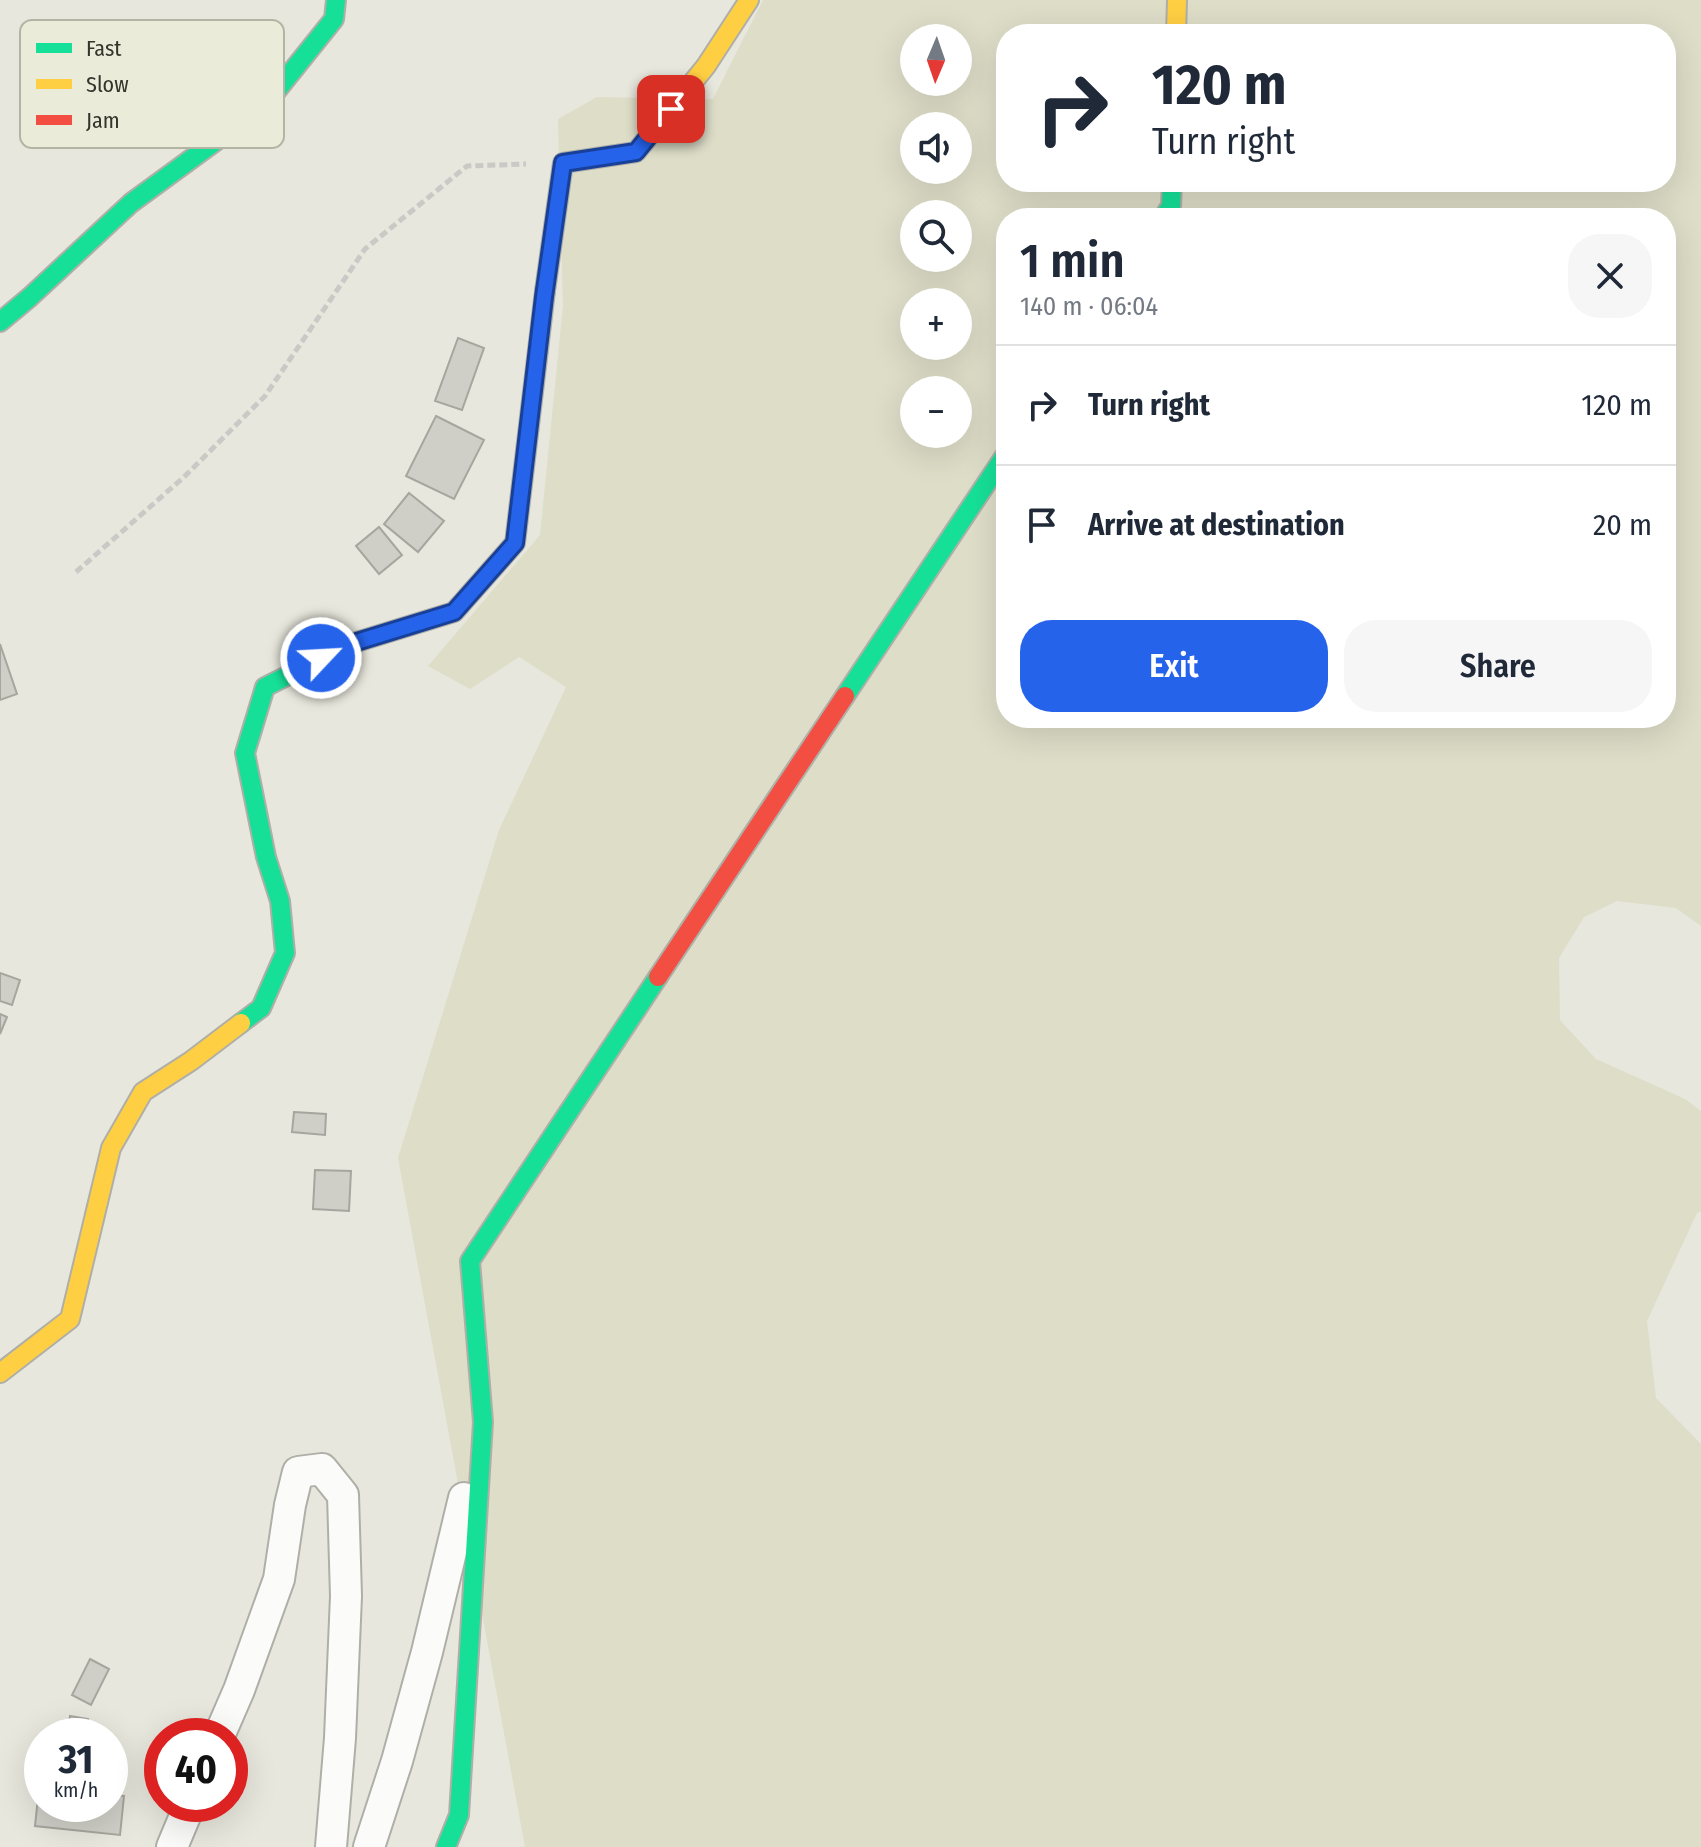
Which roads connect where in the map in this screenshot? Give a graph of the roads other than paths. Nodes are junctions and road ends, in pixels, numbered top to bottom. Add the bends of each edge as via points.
1 (336, 0) edge
2 (749, 0) edge
3 (1177, 0) edge
4 (1176, 24) edge
5 (284, 81) edge
6 (206, 148) edge
7 (0, 322) edge
8 (996, 469) edge
9 (0, 1373) edge
10 (483, 1422) junction
11 (227, 1718) edge
12 (459, 1815) junction
13 (182, 1822) edge
14 (172, 1847) edge
15 (331, 1847) edge
16 (369, 1847) edge
17 (446, 1847) edge
18 (463, 1847) edge

1 - 5 main road via 334,19
2 - 9 main road via 706,66 636,152 563,163 515,543 454,612 350,644 265,687 245,753 280,901 285,953 261,1008 143,1092 111,1148 70,1319
3 - 4 main road
6 - 7 main road via 131,203
8 - 10 main road via 470,1261
10 - 12 main road
10 - 16 street via 427,1652
11 - 15 street via 279,1579 298,1472 322,1469 343,1495 346,1596
12 - 17 main road
12 - 18 street
13 - 14 street

